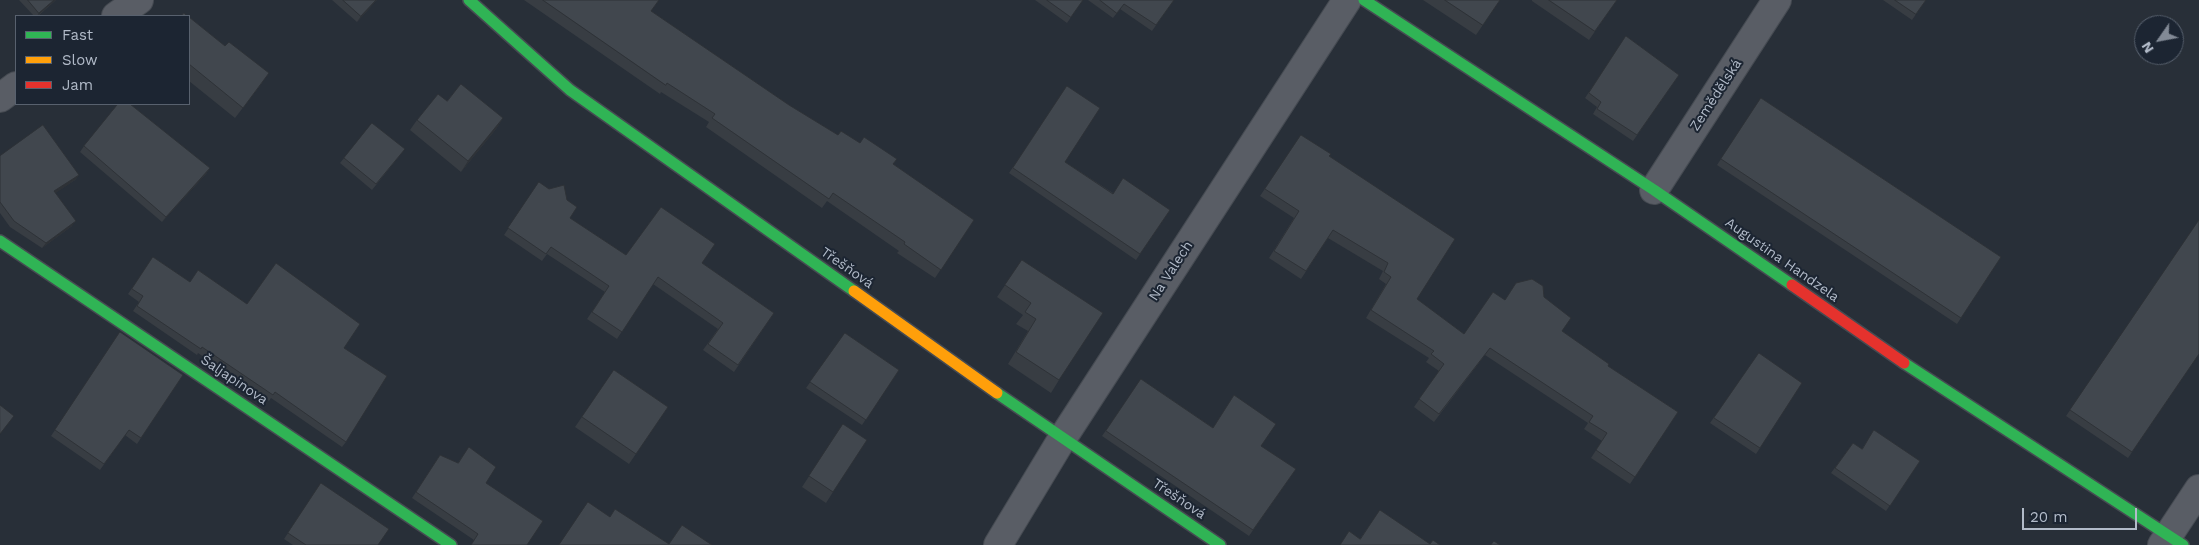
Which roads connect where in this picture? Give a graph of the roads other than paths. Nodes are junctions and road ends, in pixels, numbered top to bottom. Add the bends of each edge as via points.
1 (139, 0) edge
2 (469, 0) edge
3 (1347, 0) edge
4 (1364, 0) edge
5 (1777, 0) edge
6 (117, 15) edge
7 (15, 87) edge
8 (0, 98) edge
9 (1654, 190) junction
10 (0, 241) edge
11 (1062, 439) junction
12 (2199, 489) edge
13 (2171, 542) edge
14 (451, 545) edge
15 (998, 545) edge
16 (1220, 545) edge

1 - 6 street
2 - 11 street, Třešňová via 570,90
3 - 11 street, Na Valech
4 - 9 street, Augustina Handzela
5 - 9 street, Zemědělská
7 - 8 street
9 - 13 street, Augustina Handzela
10 - 14 street, Šaljapinova
11 - 15 street, Na Valech
11 - 16 street, Třešňová
12 - 13 street

